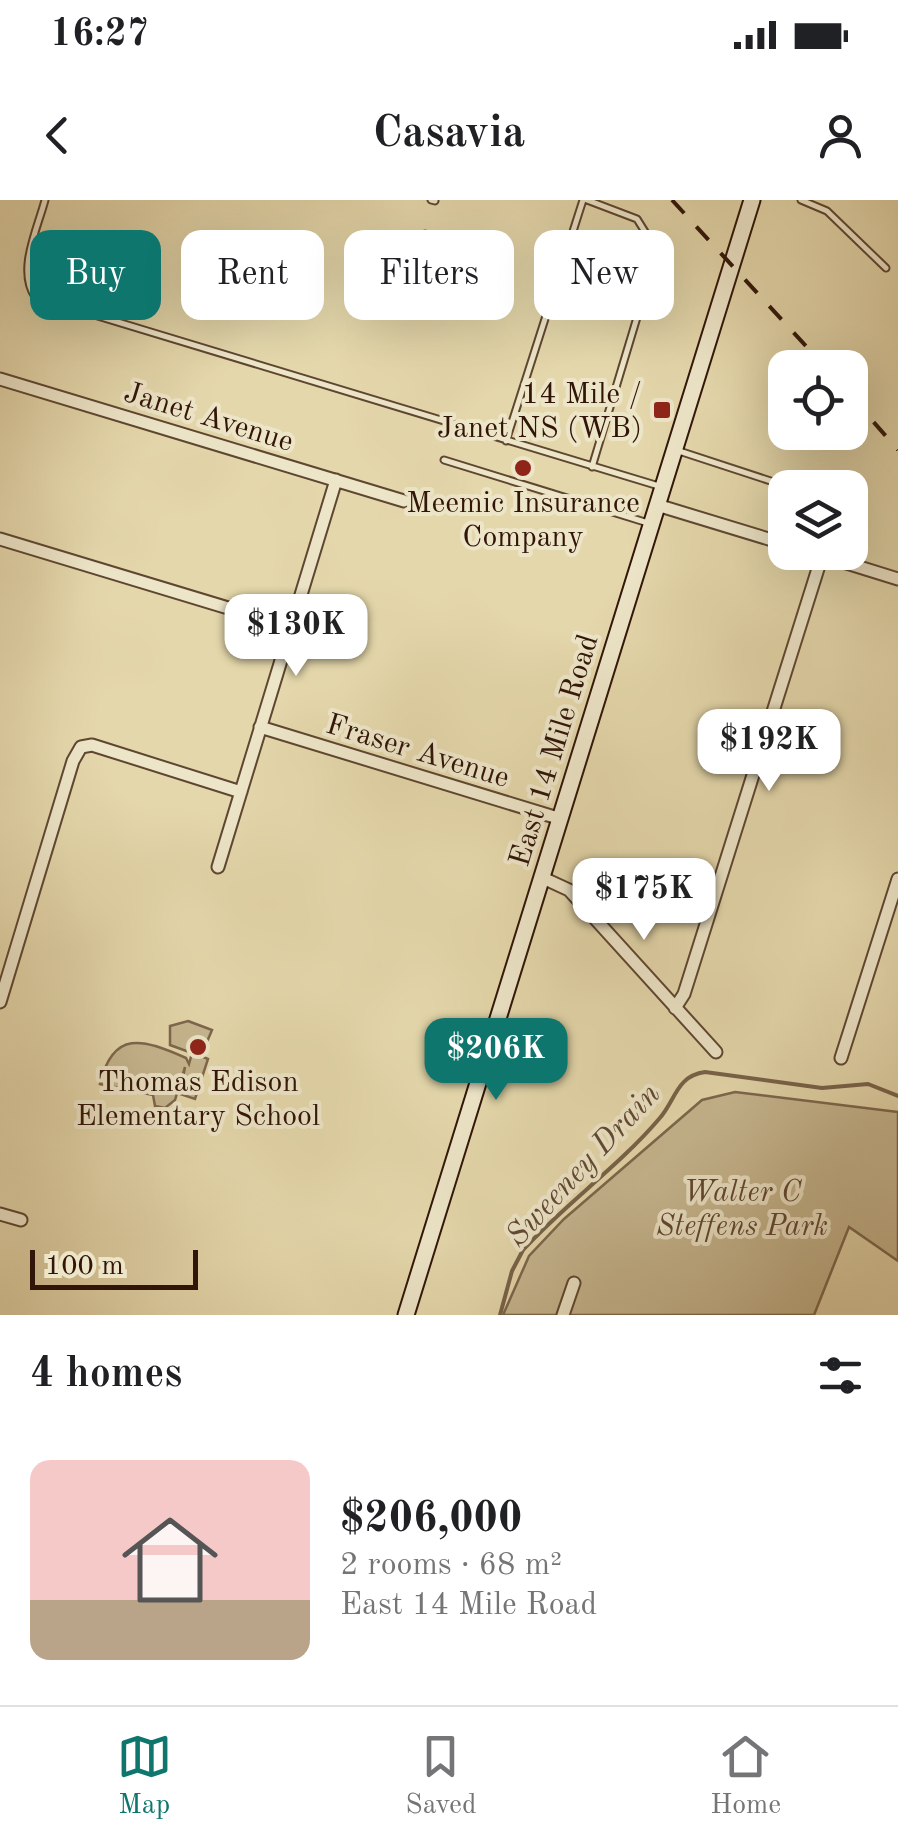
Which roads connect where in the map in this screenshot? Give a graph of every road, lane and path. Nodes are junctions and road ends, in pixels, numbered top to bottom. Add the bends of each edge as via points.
1 (44, 200) edge
2 (585, 200) edge
3 (752, 200) edge
4 (802, 200) edge
5 (886, 268) dead end
6 (0, 378) edge
7 (506, 441) junction
8 (675, 450) junction
9 (444, 460) dead end
10 (592, 466) junction
11 (336, 480) junction
12 (768, 480) edge
13 (663, 488) junction
14 (404, 501) dead end
15 (657, 505) junction
16 (651, 524) junction
17 (0, 539) edge
18 (768, 539) edge
19 (812, 570) edge
20 (868, 570) edge
21 (898, 579) edge
22 (291, 628) junction
23 (260, 728) junction
24 (240, 792) junction
25 (561, 820) junction
26 (218, 866) dead end
27 (543, 878) junction
28 (898, 879) edge
29 (0, 1002) edge
30 (675, 1008) junction
31 (716, 1052) dead end
32 (840, 1058) dead end
33 (0, 1214) edge
34 (21, 1220) dead end
35 (574, 1283) dead end
36 (406, 1315) edge
37 (563, 1315) edge

1 - 7 lane via 27,268 26,284 35,298
2 - 7 lane
2 - 10 lane via 637,219 657,251
3 - 8 main road, East 14 Mile Road
4 - 5 lane via 827,211
6 - 11 street, Janet Avenue
7 - 10 lane
8 - 12 lane
8 - 13 main road, East 14 Mile Road
9 - 16 lane
10 - 13 lane
11 - 14 street, Janet Avenue
11 - 22 street
13 - 15 main road, East 14 Mile Road
15 - 16 main road, East 14 Mile Road
15 - 18 street
16 - 25 main road, East 14 Mile Road
17 - 22 street
19 - 30 street
20 - 21 street
22 - 23 street
23 - 24 street
23 - 25 street, Fraser Avenue
24 - 26 street
24 - 29 street via 81,747
25 - 27 main road, East 14 Mile Road
27 - 30 street via 569,890
27 - 36 main road, East 14 Mile Road
28 - 32 street
30 - 31 street
33 - 34 street
35 - 37 street

